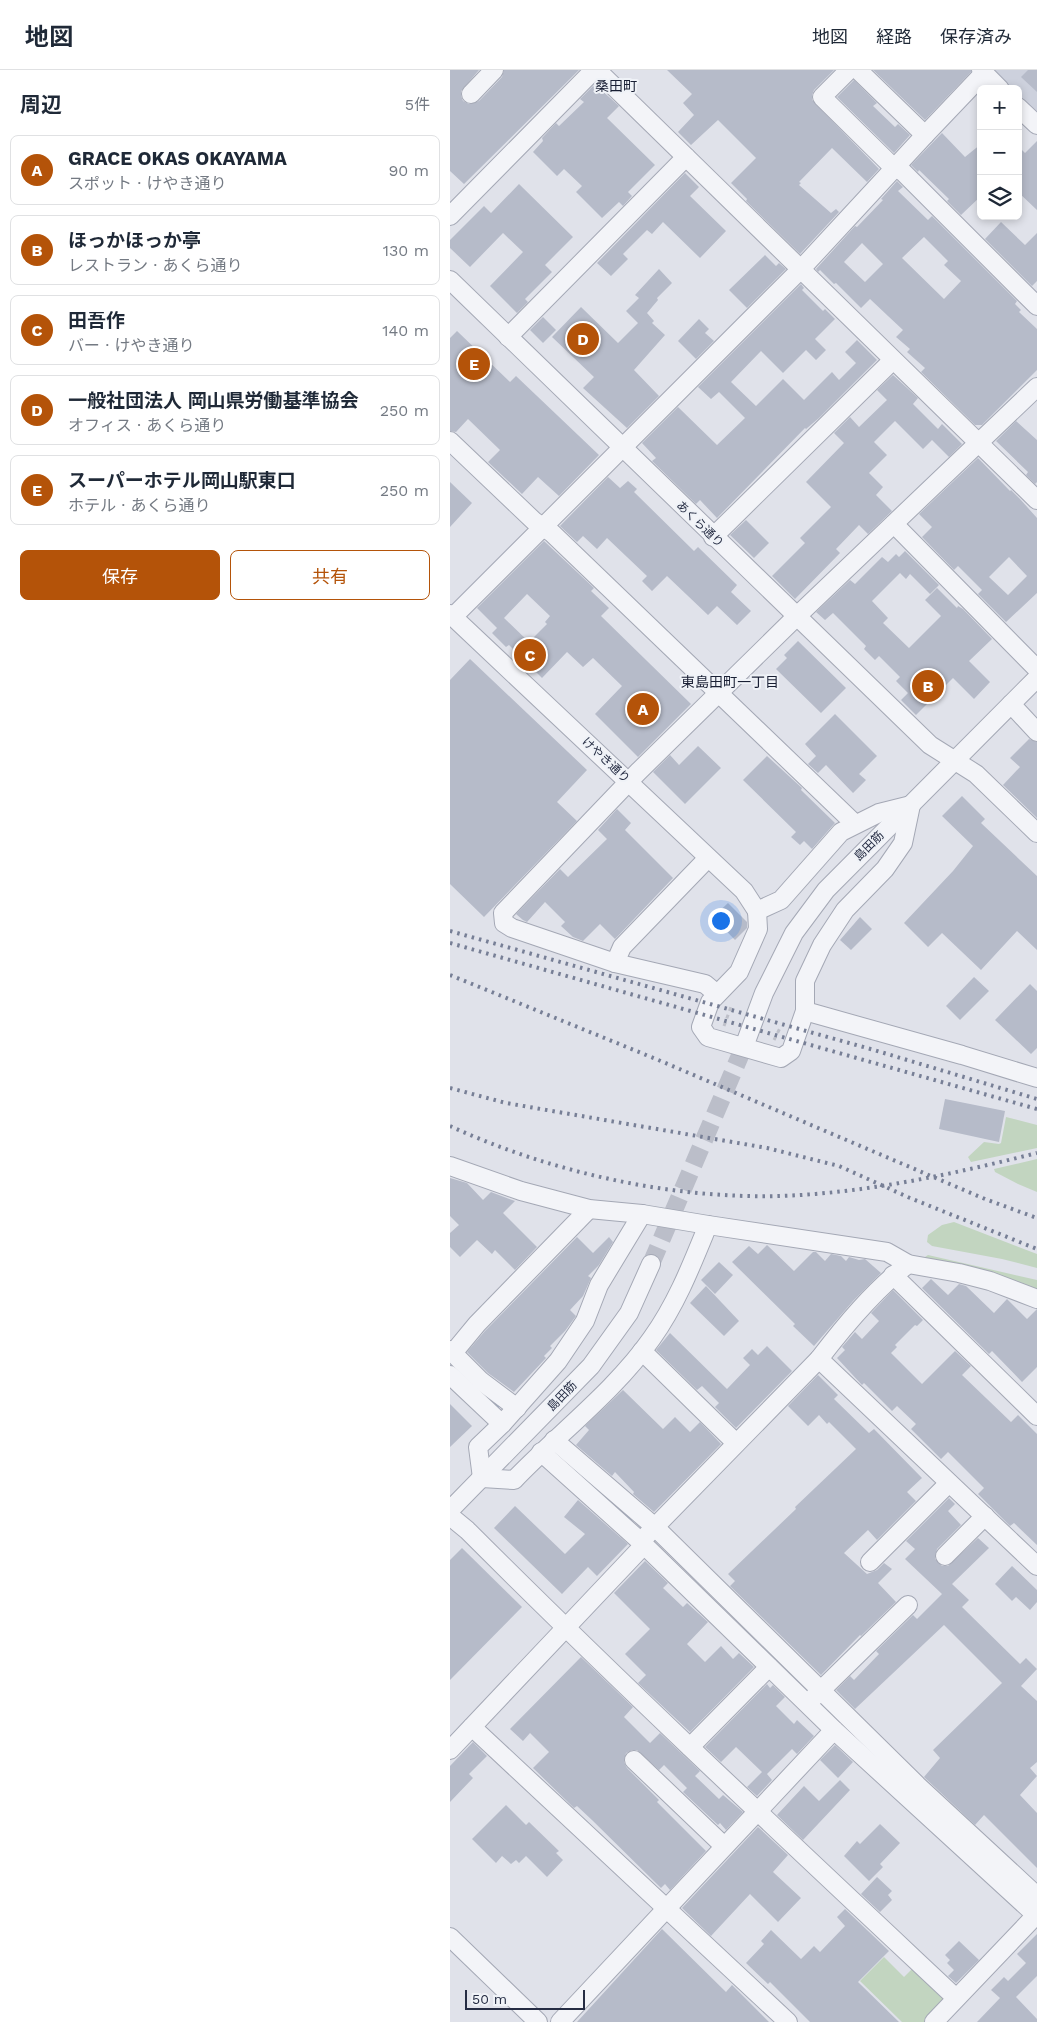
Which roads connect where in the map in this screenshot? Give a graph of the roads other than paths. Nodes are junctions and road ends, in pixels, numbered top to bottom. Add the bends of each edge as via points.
1 (494, 70) edge
2 (849, 70) edge
3 (858, 70) edge
4 (602, 72) edge
5 (982, 72) edge
6 (996, 85) edge
7 (471, 94) dead end
8 (1022, 111) edge
9 (1037, 125) edge
10 (925, 134) junction
11 (686, 157) junction
12 (896, 167) junction
13 (450, 216) edge
14 (801, 270) junction
15 (450, 280) edge
16 (1037, 306) edge
17 (508, 337) junction
18 (894, 360) junction
19 (1037, 387) edge
20 (450, 441) edge
21 (979, 443) junction
22 (622, 448) junction
23 (1037, 500) edge
24 (894, 524) junction
25 (542, 526) junction
26 (713, 537) junction
27 (796, 617) junction
28 (453, 620) edge
29 (1037, 669) edge
30 (1037, 678) edge
31 (721, 693) junction
32 (1011, 704) junction
33 (1037, 732) edge
34 (956, 761) junction
35 (629, 782) junction
36 (911, 805) junction
37 (855, 824) junction
38 (1037, 833) edge
39 (708, 858) junction
40 (757, 910) junction
41 (615, 962) junction
42 (717, 994) junction
43 (805, 1012) junction
44 (745, 1044) tunnel mouth
45 (1037, 1078) edge
46 (450, 1166) edge
47 (589, 1209) junction
48 (642, 1214) junction
49 (708, 1226) junction
50 (651, 1264) tunnel mouth
51 (908, 1264) junction
52 (893, 1275) junction
53 (1037, 1299) edge
54 (452, 1351) edge
55 (642, 1351) junction
56 (819, 1359) junction
57 (450, 1375) edge
58 (517, 1408) junction
59 (1037, 1416) edge
60 (502, 1424) junction
61 (736, 1444) junction
62 (548, 1446) junction
63 (482, 1478) junction
64 (949, 1483) junction
65 (450, 1510) edge
66 (450, 1516) edge
67 (984, 1516) junction
68 (647, 1536) junction
69 (945, 1556) dead end
70 (870, 1562) dead end
71 (1037, 1566) edge
72 (908, 1605) dead end
73 (565, 1628) junction
74 (769, 1667) junction
75 (814, 1696) junction
76 (472, 1727) junction
77 (834, 1730) junction
78 (690, 1747) junction
79 (450, 1750) edge
80 (634, 1760) dead end
81 (757, 1811) junction
82 (724, 1846) junction
83 (1037, 1896) edge
84 (666, 1908) junction
85 (1037, 1915) edge
86 (450, 1938) edge
87 (956, 1998) junction
88 (538, 2022) edge
89 (560, 2022) edge
90 (788, 2022) edge
91 (934, 2022) edge

1 - 7 street
2 - 12 street via 822,97
3 - 10 street
4 - 11 street
4 - 13 street
5 - 6 street
5 - 10 street
8 - 9 street
10 - 12 street
11 - 14 street
11 - 17 street
12 - 14 street
12 - 16 street
14 - 18 street
14 - 22 street
15 - 17 street, あくら通り
17 - 22 street, あくら通り
18 - 21 street
18 - 26 street
19 - 21 street
20 - 25 street
21 - 23 street
21 - 24 street
22 - 25 street
22 - 26 street, あくら通り
24 - 27 street
24 - 29 street
25 - 28 street
25 - 31 street
26 - 27 street, あくら通り
27 - 31 street
27 - 34 street, あくら通り via 930,745
28 - 35 street, けやき通り
30 - 32 street, 島田筋
31 - 35 street
31 - 37 street
32 - 33 street
32 - 34 street, 島田筋
34 - 36 street, 島田筋
34 - 38 street, あくら通り via 976,774
35 - 39 street, けやき通り
35 - 41 street via 503,913 504,923 512,928
36 - 37 street via 878,813
36 - 43 street via 903,843 885,869 845,910 822,945 804,981
36 - 44 street, 島田筋 via 826,890 794,933 764,993
37 - 40 street via 842,832 781,900
39 - 40 street, けやき通り via 744,891
39 - 41 street via 622,947
40 - 42 street via 758,929 739,972
41 - 42 street via 704,984
42 - 43 street via 710,1002 701,1027 708,1037 782,1058 791,1051
43 - 45 street
46 - 47 street via 521,1191
47 - 48 street
47 - 54 street
48 - 49 street
48 - 58 street via 599,1285 586,1321 558,1361
49 - 51 street via 887,1252
49 - 55 street via 682,1288
50 - 63 street, 島田筋 via 630,1313 591,1366
51 - 52 street
51 - 53 street via 990,1281
52 - 56 street
52 - 59 street
54 - 58 street via 482,1381
55 - 61 street
55 - 62 street
56 - 61 street
56 - 64 street
57 - 60 street
58 - 60 street
60 - 63 street via 478,1447
61 - 68 street
62 - 63 street via 514,1480
62 - 68 street
63 - 65 street, 島田筋
64 - 67 street
64 - 70 street
66 - 73 street
67 - 69 street
67 - 71 street
68 - 73 street
68 - 74 street
68 - 75 street
72 - 75 street
73 - 76 street
73 - 78 street
74 - 75 street
74 - 78 street
75 - 77 street
75 - 83 street via 917,1785
76 - 79 street
76 - 84 street
77 - 81 street
77 - 85 street
78 - 81 street
80 - 82 street
81 - 82 street
81 - 87 street
82 - 84 street
84 - 89 street
84 - 90 street
85 - 87 street
86 - 88 street
87 - 91 street

